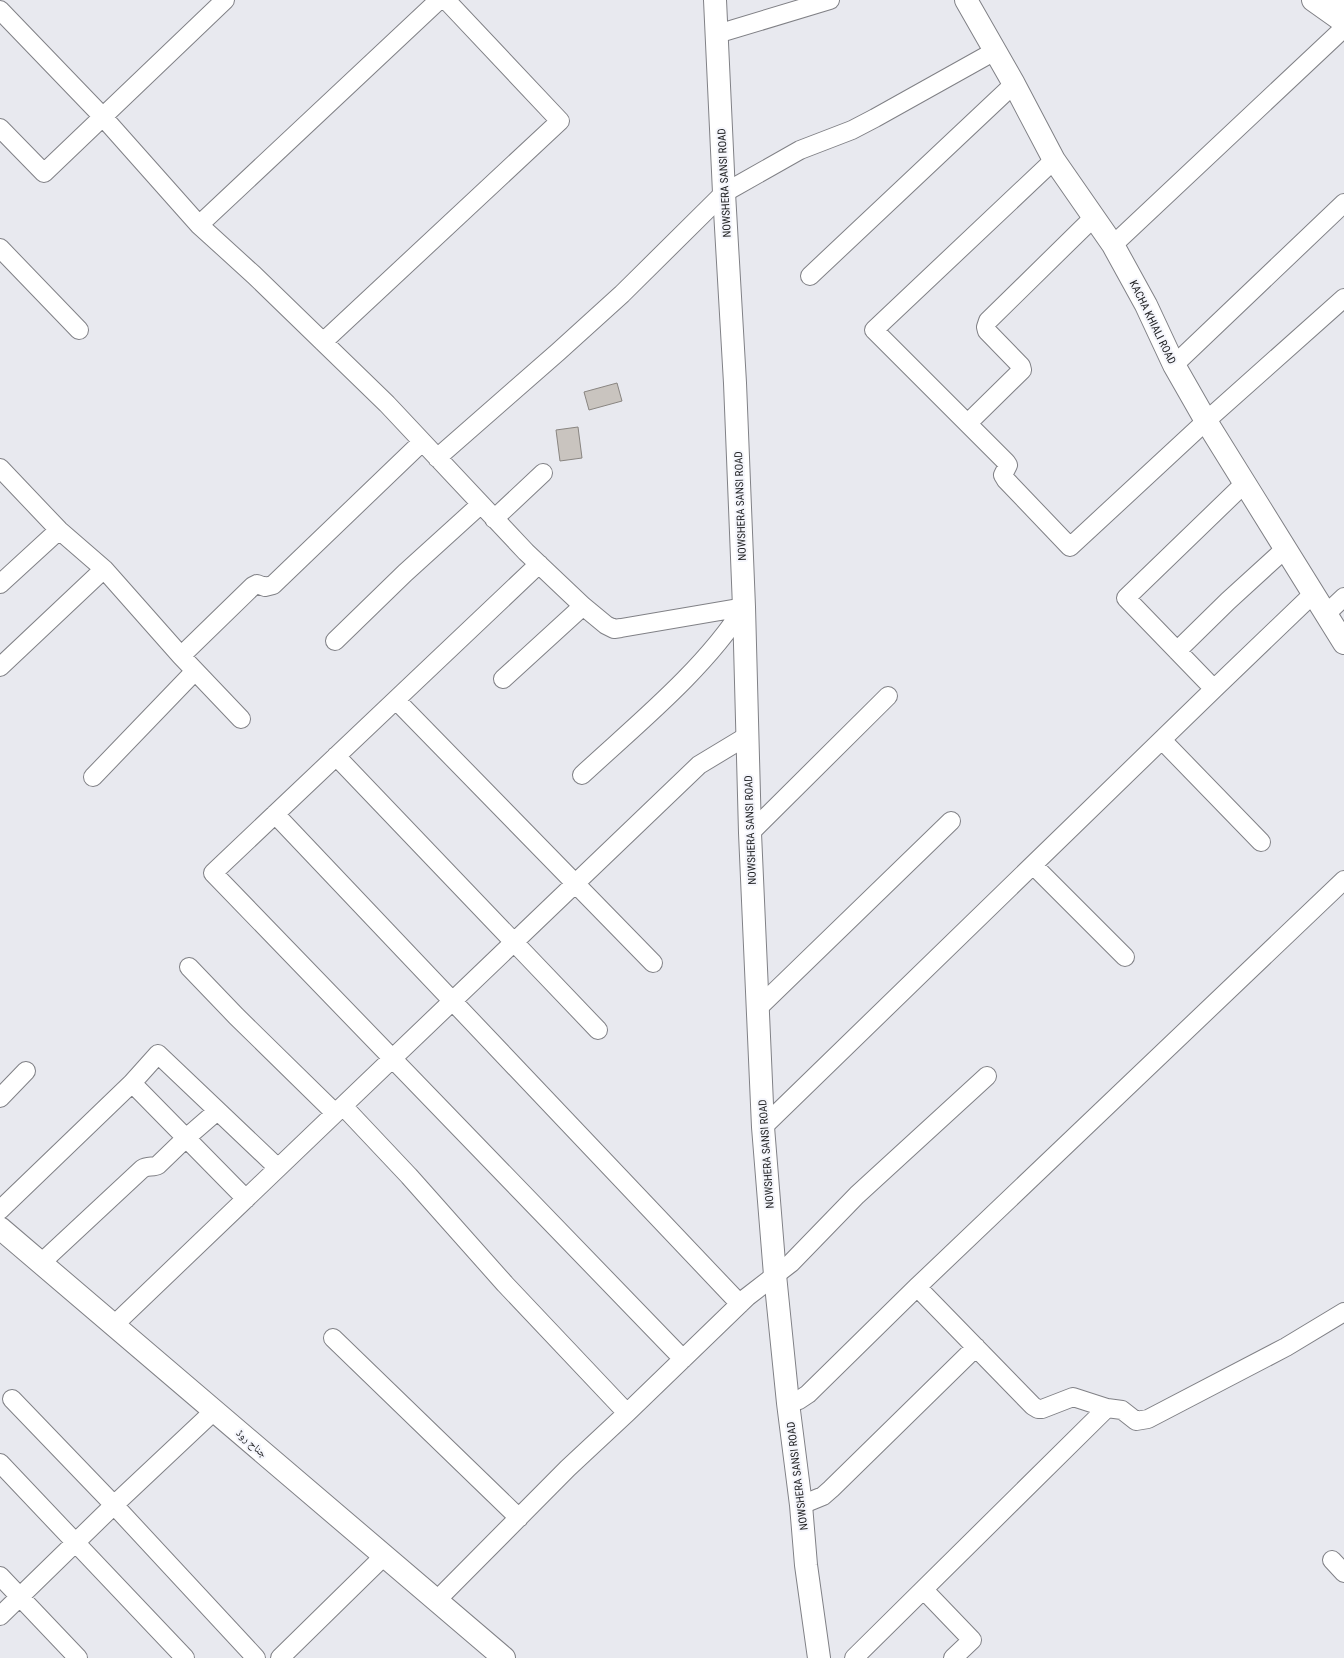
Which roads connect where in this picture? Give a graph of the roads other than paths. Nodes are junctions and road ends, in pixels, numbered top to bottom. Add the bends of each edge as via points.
1 (225, 0) edge
2 (439, 0) edge
3 (446, 0) edge
4 (716, 0) edge
5 (830, 0) edge
6 (966, 0) edge
7 (0, 10) edge
8 (1344, 28) edge
9 (717, 34) junction
10 (995, 51) junction
11 (1014, 84) junction
12 (103, 117) junction
13 (0, 128) edge
14 (1054, 160) junction
15 (724, 193) junction
16 (1344, 203) edge
17 (1094, 217) junction
18 (199, 225) junction
19 (1113, 245) junction
20 (0, 248) edge
21 (810, 276) dead end
22 (1344, 298) edge
23 (79, 330) dead end
24 (323, 342) junction
25 (1174, 365) junction
26 (1206, 421) junction
27 (968, 424) junction
28 (422, 442) junction
29 (437, 458) junction
30 (1, 470) edge
31 (543, 473) dead end
32 (1244, 484) junction
33 (481, 504) junction
34 (494, 519) junction
35 (60, 530) junction
36 (1285, 549) junction
37 (539, 564) junction
38 (104, 569) junction
39 (0, 584) edge
40 (1313, 594) junction
41 (1344, 597) edge
42 (583, 606) junction
43 (744, 607) junction
44 (1327, 613) junction
45 (335, 641) dead end
46 (1344, 642) edge
47 (1177, 651) junction
48 (181, 656) junction
49 (0, 667) edge
50 (195, 671) junction
51 (503, 679) dead end
52 (1214, 689) junction
53 (888, 696) dead end
54 (396, 700) junction
55 (240, 720) dead end
56 (747, 736) junction
57 (1162, 740) junction
58 (336, 756) junction
59 (582, 776) dead end
60 (93, 777) dead end
61 (275, 814) junction
62 (951, 821) dead end
63 (750, 833) junction
64 (1262, 842) dead end
65 (1033, 865) junction
66 (1344, 880) edge
67 (575, 884) junction
68 (514, 942) junction
69 (1125, 957) dead end
70 (653, 963) dead end
71 (189, 967) dead end
72 (452, 1001) junction
73 (758, 1008) junction
74 (598, 1030) dead end
75 (392, 1058) junction
76 (26, 1071) dead end
77 (987, 1076) dead end
78 (132, 1083) junction
79 (0, 1098) edge
80 (339, 1110) junction
81 (216, 1112) junction
82 (763, 1127) junction
83 (186, 1138) junction
84 (278, 1168) junction
85 (246, 1199) junction
86 (0, 1210) edge
87 (0, 1228) edge
88 (41, 1263) junction
89 (775, 1276) junction
90 (917, 1287) junction
91 (740, 1304) junction
92 (1344, 1312) edge
93 (114, 1325) junction
94 (333, 1338) dead end
95 (976, 1347) junction
96 (683, 1359) junction
97 (12, 1399) dead end
98 (788, 1403) junction
99 (1107, 1408) junction
100 (214, 1411) junction
101 (627, 1413) junction
102 (0, 1463) edge
103 (114, 1505) junction
104 (801, 1505) junction
105 (519, 1518) junction
106 (76, 1542) junction
107 (384, 1556) junction
108 (0, 1576) edge
109 (924, 1590) junction
110 (20, 1597) junction
111 (436, 1601) junction
112 (0, 1616) edge
113 (78, 1658) edge
114 (186, 1658) edge
115 (256, 1658) edge
116 (280, 1658) edge
117 (504, 1658) edge
118 (819, 1658) edge
119 (854, 1658) edge
120 (953, 1658) edge

1 - 12 street
2 - 18 street
3 - 24 street via 560,121
4 - 9 main road, NOWSHERA SANSI ROAD
5 - 9 street
6 - 10 main road, KACHA KHIALI ROAD
7 - 12 street
8 - 19 street
9 - 15 main road, NOWSHERA SANSI ROAD
10 - 11 main road, KACHA KHIALI ROAD
10 - 15 street via 875,118 848,132 800,150
11 - 14 main road, KACHA KHIALI ROAD
11 - 21 street
12 - 13 street via 44,173
12 - 18 street
14 - 17 main road, KACHA KHIALI ROAD
14 - 27 street via 874,330
15 - 29 street via 616,300
15 - 43 main road, NOWSHERA SANSI ROAD
16 - 25 street
17 - 19 main road, KACHA KHIALI ROAD
17 - 27 street via 988,321 987,331 1022,370
18 - 24 street
19 - 25 main road, KACHA KHIALI ROAD via 1146,305
20 - 23 street
22 - 26 street
24 - 28 street
25 - 26 main road, KACHA KHIALI ROAD
26 - 27 street via 1070,547 1006,480 1003,475 1008,465 1006,462
26 - 32 main road, KACHA KHIALI ROAD
28 - 29 street
28 - 48 street via 273,585 253,586
29 - 33 street
30 - 35 street
31 - 34 street
32 - 36 main road, KACHA KHIALI ROAD
32 - 47 street via 1126,598
33 - 34 street
33 - 45 street via 404,573
34 - 37 street
35 - 38 street
35 - 39 street
36 - 40 main road, KACHA KHIALI ROAD
36 - 47 street
37 - 42 street
37 - 54 street
38 - 48 street
38 - 49 street
40 - 44 main road, KACHA KHIALI ROAD
40 - 52 street
41 - 44 street
42 - 43 street via 614,629
42 - 51 street
43 - 56 main road, NOWSHERA SANSI ROAD
43 - 59 street via 703,660
44 - 46 main road, KACHA KHIALI ROAD
47 - 52 street
48 - 50 street
50 - 55 street
50 - 60 street
52 - 57 street
53 - 63 street
54 - 58 street
54 - 67 street
56 - 63 main road, NOWSHERA SANSI ROAD
56 - 67 street via 699,764
57 - 64 street
57 - 65 street
58 - 61 street
58 - 68 street
61 - 72 street
61 - 75 street via 213,873
62 - 73 street
63 - 73 main road, NOWSHERA SANSI ROAD
65 - 69 street
65 - 82 street
66 - 90 street
67 - 68 street
67 - 70 street
68 - 72 street
68 - 74 street
71 - 80 street via 236,1016
72 - 75 street
72 - 91 street
73 - 82 main road, NOWSHERA SANSI ROAD
75 - 80 street
75 - 96 street
76 - 79 street
77 - 89 street via 857,1195
78 - 81 street via 158,1054
78 - 83 street
78 - 86 street
80 - 84 street
80 - 101 street via 410,1176 505,1284
81 - 83 street
81 - 84 street
82 - 89 main road, NOWSHERA SANSI ROAD
83 - 85 street
83 - 88 street via 158,1165 142,1169
84 - 85 street
85 - 93 street
87 - 88 main road, جناح روڈ
88 - 93 main road, جناح روڈ
89 - 91 street
89 - 98 main road, NOWSHERA SANSI ROAD
90 - 95 street
90 - 98 street via 808,1394
91 - 96 street
92 - 99 street via 1286,1347 1148,1419 1136,1421 1122,1410
93 - 100 main road, جناح روڈ
94 - 105 street
95 - 99 street via 1038,1409 1073,1396
95 - 104 street via 831,1489 823,1496
96 - 101 street
97 - 103 street
98 - 104 main road, NOWSHERA SANSI ROAD
99 - 109 street
100 - 103 street
100 - 107 main road, جناح روڈ
101 - 105 street
102 - 106 street
103 - 106 street
103 - 115 street
104 - 118 main road, NOWSHERA SANSI ROAD via 806,1565
105 - 111 street
106 - 110 street
106 - 114 street
107 - 111 main road, جناح روڈ
107 - 116 street
108 - 110 street
109 - 119 street
109 - 120 street via 972,1640
110 - 112 street
110 - 113 street
111 - 117 main road, جناح روڈ

